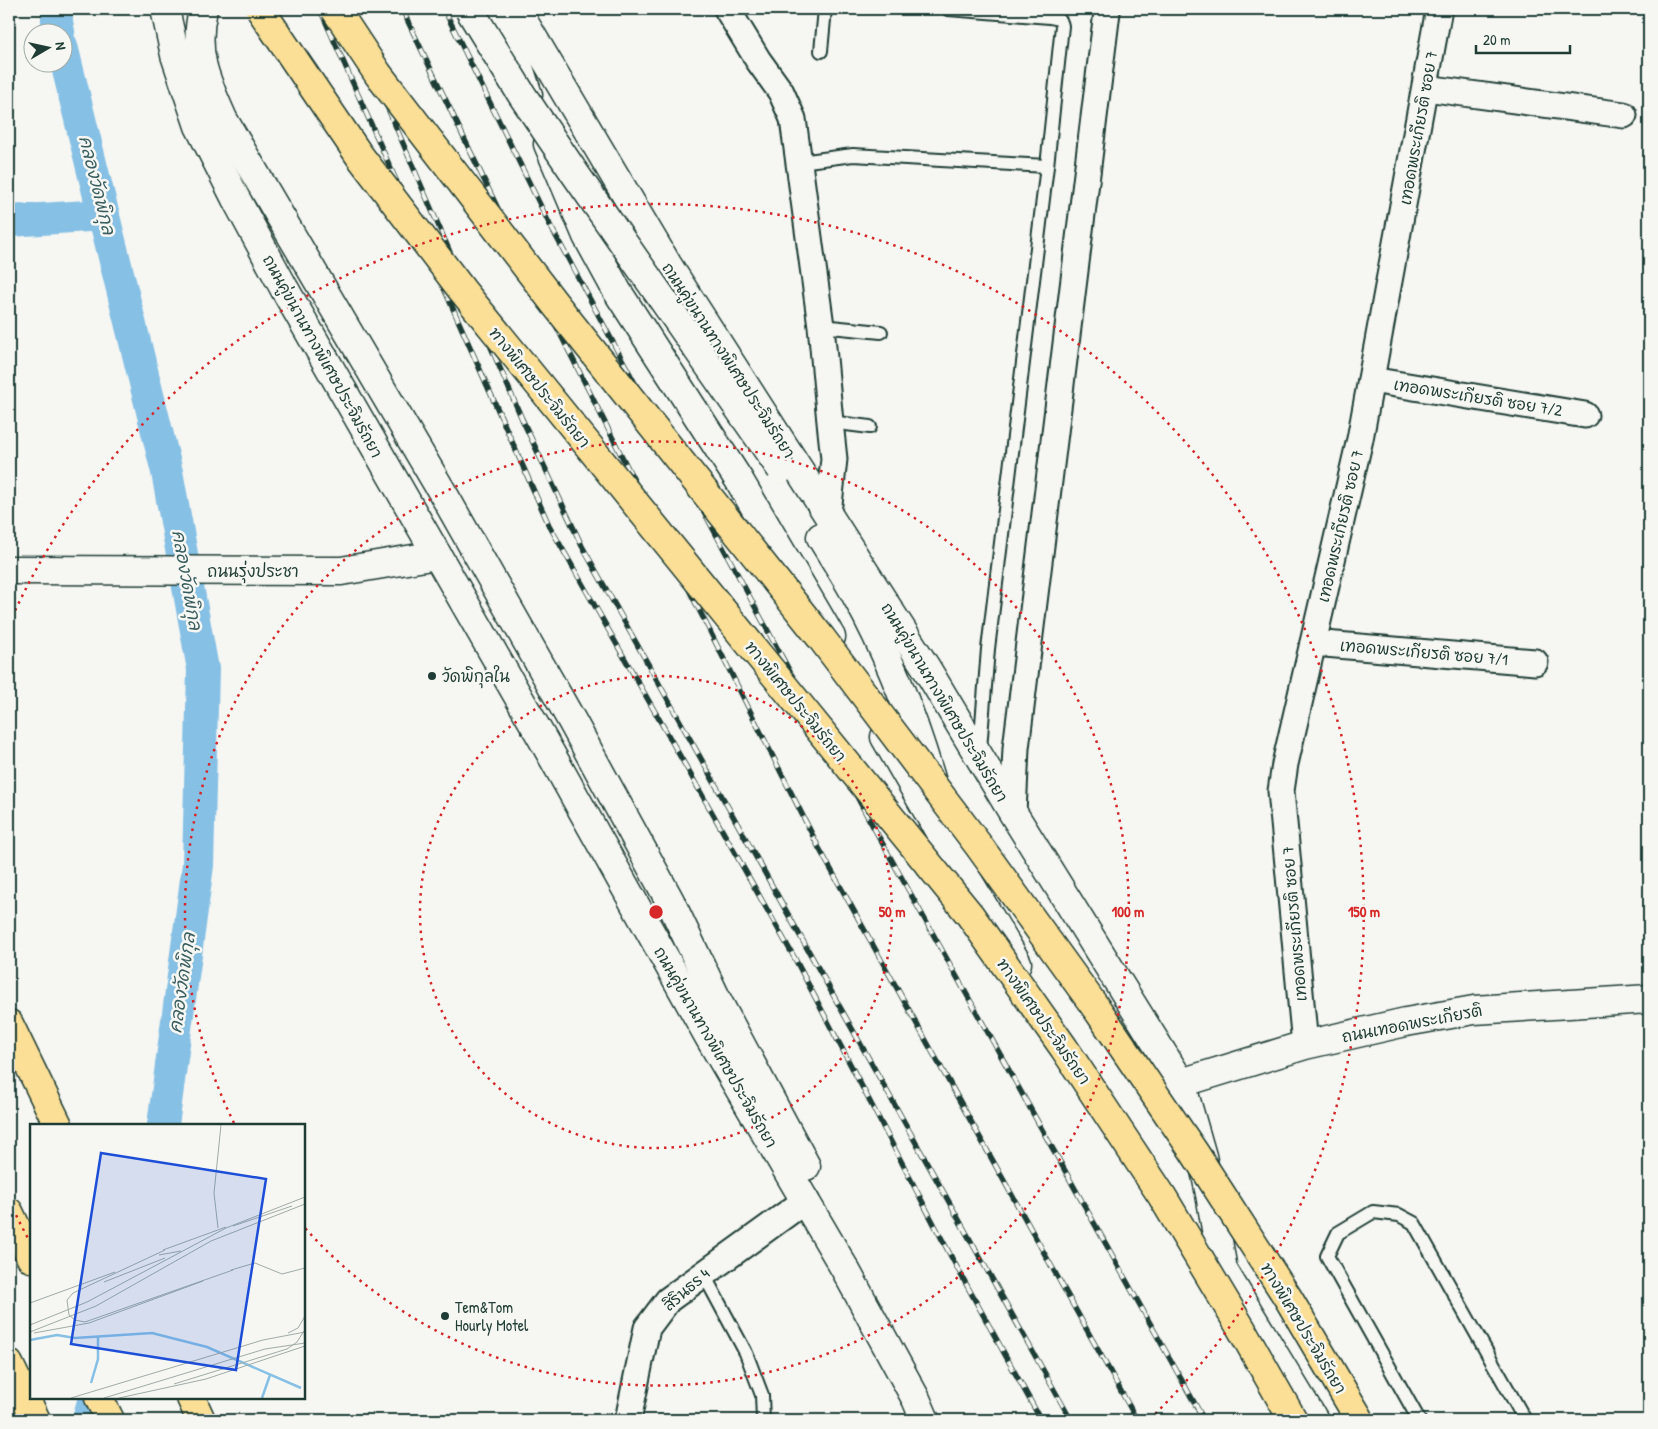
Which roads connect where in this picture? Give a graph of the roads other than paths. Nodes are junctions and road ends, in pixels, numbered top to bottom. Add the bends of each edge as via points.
1 (165, 9) edge
2 (203, 9) edge
3 (260, 9) edge
4 (335, 9) edge
5 (469, 9) edge
6 (500, 9) edge
7 (516, 9) edge
8 (726, 9) edge
9 (824, 9) edge
10 (948, 9) edge
11 (1439, 9) edge
12 (1107, 12) dead end
13 (821, 51) dead end
14 (1426, 88) junction
15 (1624, 115) dead end
16 (800, 162) junction
17 (1047, 166) junction
18 (821, 326) junction
19 (881, 332) dead end
20 (1371, 380) junction
21 (1585, 415) dead end
22 (830, 422) junction
23 (870, 427) dead end
24 (781, 469) junction
25 (828, 513) junction
26 (437, 555) junction
27 (9, 570) edge
28 (1313, 643) junction
29 (1535, 662) dead end
30 (924, 666) junction
31 (979, 758) junction
32 (1013, 813) junction
33 (957, 862) junction
34 (1649, 1000) edge
35 (9, 1024) edge
36 (1305, 1045) junction
37 (1181, 1083) junction
38 (58, 1124) edge
39 (806, 1200) junction
40 (9, 1212) edge
41 (30, 1256) edge
42 (845, 1269) junction
43 (1223, 1270) junction
44 (702, 1273) junction
45 (9, 1364) edge
46 (100, 1399) edge
47 (192, 1399) edge
48 (36, 1420) edge
49 (110, 1420) edge
50 (202, 1420) edge
51 (628, 1420) edge
52 (763, 1420) edge
53 (926, 1420) edge
54 (1293, 1420) edge
55 (1314, 1420) edge
56 (1360, 1420) edge
57 (1418, 1420) edge
58 (1525, 1420) edge

1 - 26 main road, ถนนคู่ขนานทางพิเศษประจิมรัถยา via 175,56 199,126 284,288
2 - 42 main road via 199,28 200,57 208,86 223,118 444,495 670,901 718,1002 824,1200
3 - 54 main road, ทางพิเศษประจิมรัถยา, bridge via 359,155 462,290 970,915 1064,1048 1162,1196
4 - 56 main road, ทางพิเศษประจิมรัถยา, bridge via 378,74 549,296 822,639 979,846 1099,1012 1194,1152 1288,1298
5 - 24 main road, bridge via 522,96
6 - 33 main road via 526,89 591,244 617,291 739,480
7 - 25 main road, ถนนคู่ขนานทางพิเศษประจิมรัถยา via 667,264
8 - 16 street via 781,92 793,119
9 - 13 lane
10 - 17 lane via 1050,17 1061,22
11 - 14 street, เทอดพระเกียรติ ซอย 7
12 - 32 street via 1016,748
14 - 15 street
14 - 20 street, เทอดพระเกียรติ ซอย 7
16 - 17 lane via 852,155
16 - 18 street
17 - 31 lane via 988,649
18 - 19 lane
18 - 22 street
20 - 21 street, เทอดพระเกียรติ ซอย 7/2
20 - 28 street, เทอดพระเกียรติ ซอย 7
22 - 23 lane
22 - 25 street via 834,459
24 - 30 main road
24 - 33 main road via 857,597 883,649 927,763
25 - 30 main road, ถนนคู่ขนานทางพิเศษประจิมรัถยา
26 - 27 main road, ถนนรุ่งประชา via 341,572
26 - 39 main road, ถนนคู่ขนานทางพิเศษประจิมรัถยา via 709,1037
28 - 29 street, เทอดพระเกียรติ ซอย 7/1
28 - 36 street, เทอดพระเกียรติ ซอย 7 via 1281,791
30 - 31 main road, ถนนคู่ขนานทางพิเศษประจิมรัถยา
31 - 32 main road, ถนนคู่ขนานทางพิเศษประจิมรัถยา
32 - 37 main road, ถนนคู่ขนานทางพิเศษประจิมรัถยา
33 - 43 main road via 1025,974
34 - 36 main road, ถนนเทอดพระเกียรติ via 1474,1010
35 - 38 main road
36 - 37 main road, ถนนเทอดพระเกียรติ
37 - 43 main road, ถนนคู่ขนานทางพิเศษประจิมรัถยา via 1202,1156
39 - 42 main road, ถนนคู่ขนานทางพิเศษประจิมรัถยา
39 - 44 street, สิรินธร 4
40 - 41 main road
42 - 53 main road, ถนนคู่ขนานทางพิเศษประจิมรัถยา
43 - 55 main road, ถนนคู่ขนานทางพิเศษประจิมรัถยา
44 - 51 street, สิรินธร 4 via 668,1300 647,1328
44 - 52 lane via 746,1353 762,1395
45 - 48 main road
46 - 49 main road
47 - 50 main road
57 - 58 lane via 1327,1256 1338,1233 1373,1212 1399,1215 1414,1223

